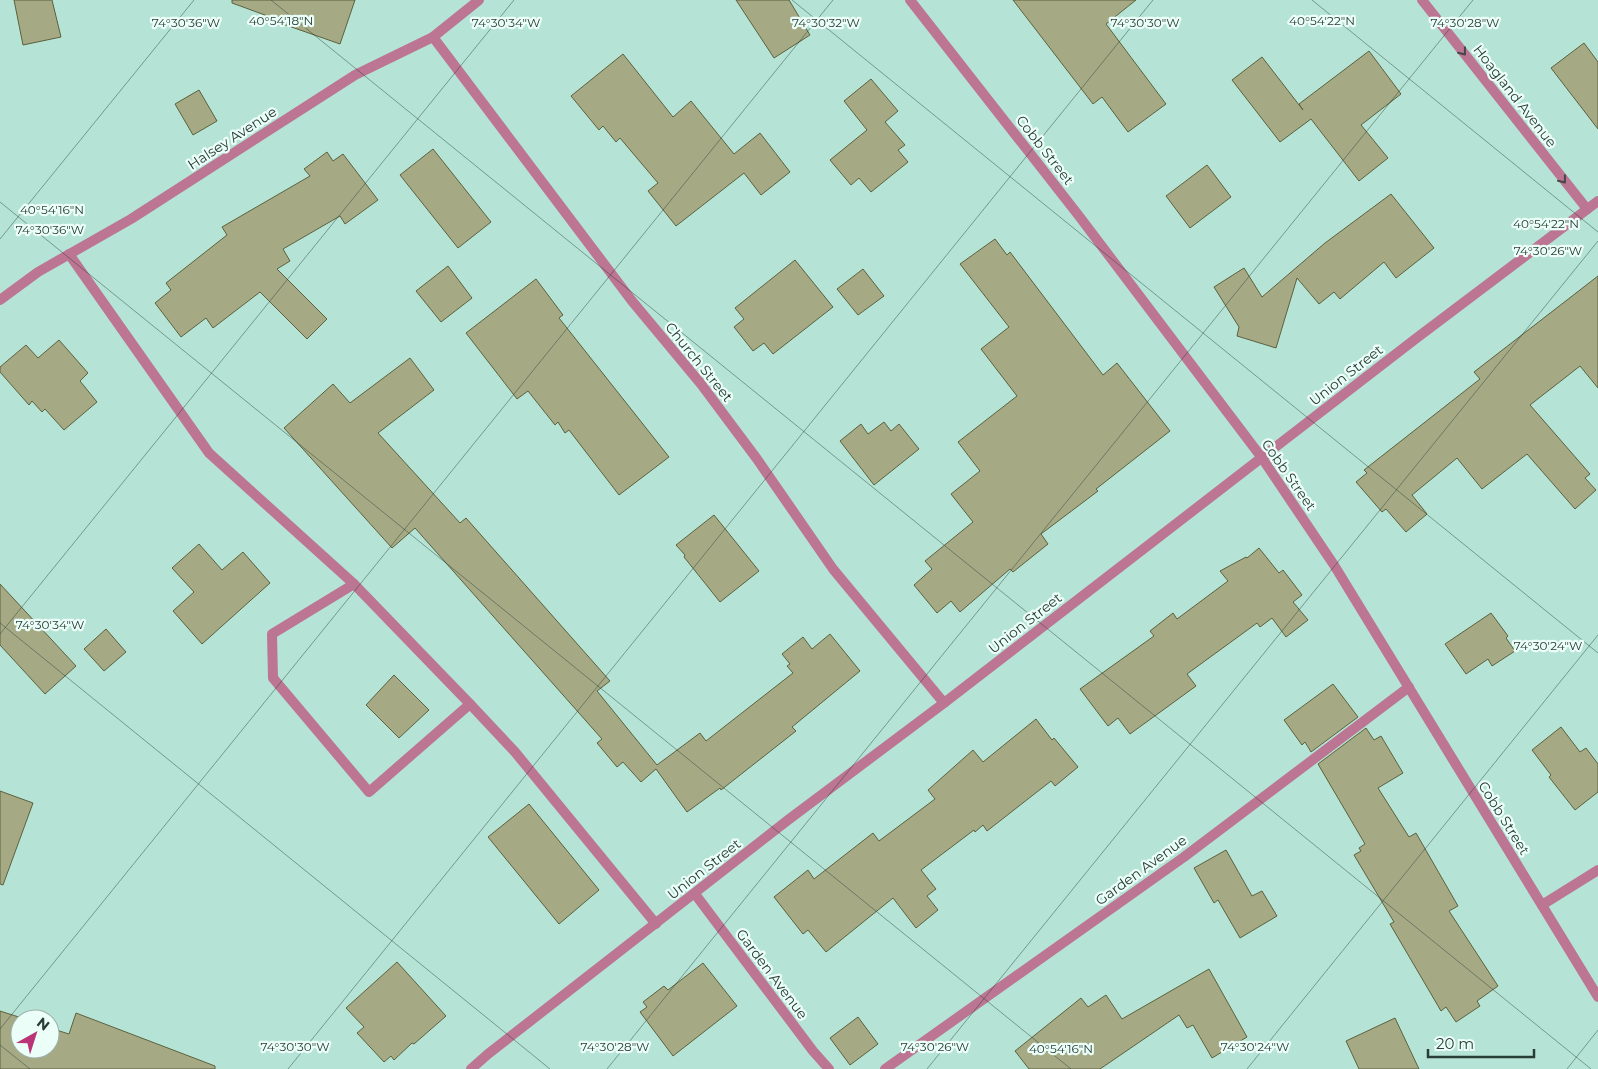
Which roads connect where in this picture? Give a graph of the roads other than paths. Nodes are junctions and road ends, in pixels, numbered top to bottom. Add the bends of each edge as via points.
1 (479, 0) edge
2 (910, 0) edge
3 (1422, 0) edge
4 (433, 37) junction
5 (1598, 201) edge
6 (1586, 209) junction
7 (69, 254) junction
8 (0, 300) edge
9 (1262, 458) junction
10 (354, 584) junction
11 (1409, 687) junction
12 (944, 703) junction
13 (470, 704) junction
14 (1598, 870) edge
15 (695, 894) junction
16 (1542, 905) junction
17 (656, 924) junction
18 (1598, 997) edge
19 (471, 1069) edge
20 (829, 1069) edge
21 (885, 1069) edge

1 - 4 street, Halsey Avenue
2 - 9 street, Cobb Street
3 -> 6 street, Hoagland Avenue
4 - 7 street, Halsey Avenue via 355,75 131,219
4 - 12 street, Church Street via 632,301 706,391 833,569
5 - 6 street, Union Street
6 - 9 street, Union Street
7 - 8 street, Halsey Avenue
7 - 10 street via 209,453
9 - 11 street, Cobb Street via 1334,565
9 - 12 street, Union Street
10 - 13 street
10 - 13 street via 272,634 273,678 369,792
11 - 16 street, Cobb Street
11 - 21 street, Garden Avenue via 1184,857
12 - 15 street, Union Street
13 - 17 street via 515,752
14 - 16 street
15 - 17 street, Union Street
15 - 20 street, Garden Avenue
16 - 18 street, Cobb Street
17 - 19 street, Union Street

